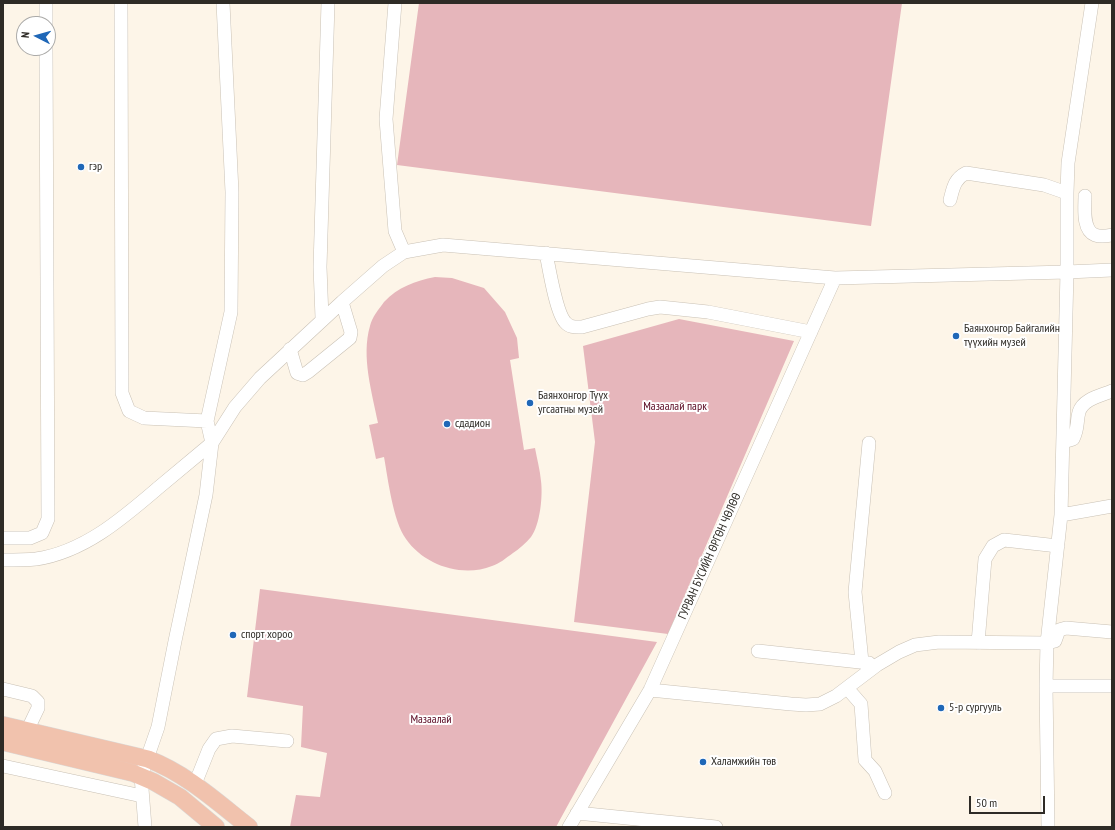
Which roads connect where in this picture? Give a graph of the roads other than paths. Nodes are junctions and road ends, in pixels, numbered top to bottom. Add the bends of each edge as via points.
1 (46, 3) edge
2 (121, 3) edge
3 (223, 3) edge
4 (328, 3) edge
5 (395, 3) edge
6 (1092, 3) edge
7 (46, 16) edge
8 (46, 56) edge
9 (1067, 193) junction
10 (1085, 196) dead end
11 (950, 200) dead end
12 (1112, 235) edge
13 (404, 252) junction
14 (546, 253) junction
15 (1112, 270) edge
16 (1067, 272) junction
17 (836, 278) junction
18 (342, 302) junction
19 (322, 318) junction
20 (811, 332) junction
21 (290, 349) junction
22 (1112, 391) edge
23 (207, 421) junction
24 (1063, 442) junction
25 (212, 443) junction
26 (868, 443) dead end
27 (1112, 506) edge
28 (1061, 515) junction
29 (3, 538) edge
30 (1058, 546) junction
31 (3, 560) edge
32 (1112, 632) edge
33 (978, 643) junction
34 (1047, 643) junction
35 (758, 651) dead end
36 (862, 662) junction
37 (877, 665) junction
38 (1046, 686) junction
39 (1112, 686) edge
40 (847, 688) junction
41 (3, 689) edge
42 (650, 690) junction
43 (3, 725) edge
44 (27, 731) junction
45 (3, 742) edge
46 (287, 742) dead end
47 (148, 759) junction
48 (3, 766) edge
49 (141, 776) junction
50 (195, 784) junction
51 (885, 793) dead end
52 (142, 796) junction
53 (577, 813) junction
54 (145, 827) edge
55 (216, 827) edge
56 (249, 827) edge
57 (569, 827) edge
58 (716, 827) edge
59 (1048, 827) edge

1 - 7 street
2 - 23 street via 122,393 129,410 144,418
3 - 23 street via 232,192 231,312
4 - 19 street via 320,267
5 - 13 street via 386,119 395,231
6 - 9 street via 1068,163
8 - 29 street via 48,519 42,533 30,538
9 - 11 street via 1044,185 966,173 959,176
9 - 16 street
10 - 12 street via 1085,219 1089,230 1095,235
13 - 14 street via 443,244
13 - 18 street via 383,266
14 - 17 street
14 - 20 street via 560,314 565,323 572,327 582,327 648,308 660,307 708,312
15 - 16 street
16 - 17 street
16 - 24 street
17 - 20 street, ГУРВАН БҮСИЙН ӨРГӨН ЧӨЛӨӨ
18 - 19 street
18 - 21 street via 351,332 350,338 303,375 297,373
19 - 21 street
20 - 42 street, ГУРВАН БҮСИЙН ӨРГӨН ЧӨЛӨӨ
21 - 25 street via 260,378 236,407
22 - 24 street via 1085,402 1079,411 1077,430 1073,439
23 - 25 street
24 - 28 street
25 - 31 street via 103,532 54,554 36,559
25 - 47 street via 206,495 158,727
26 - 36 street via 855,592
27 - 28 street
28 - 30 street
30 - 33 street via 1004,540 993,546 985,559
30 - 34 street
32 - 34 street via 1066,628 1059,630 1055,641
33 - 34 street
33 - 37 street via 939,642 915,645
34 - 38 street
35 - 36 street
36 - 37 street
37 - 40 street
38 - 39 street
38 - 59 street
40 - 42 street via 820,704 806,705
40 - 51 street via 861,704 864,760 875,771
41 - 44 street via 32,696 38,702 38,708
42 - 53 street, ГУРВАН БҮСИЙН ӨРГӨН ЧӨЛӨӨ
43 - 44 main road
44 - 47 main road
45 - 49 main road via 109,766
46 - 50 street via 232,736 216,739 209,749
47 - 49 street
47 - 50 main road via 165,765
48 - 52 street
49 - 52 street
49 - 55 main road via 180,797
50 - 56 main road
52 - 54 street
53 - 57 street, ГУРВАН БҮСИЙН ӨРГӨН ЧӨЛӨӨ
53 - 58 street

